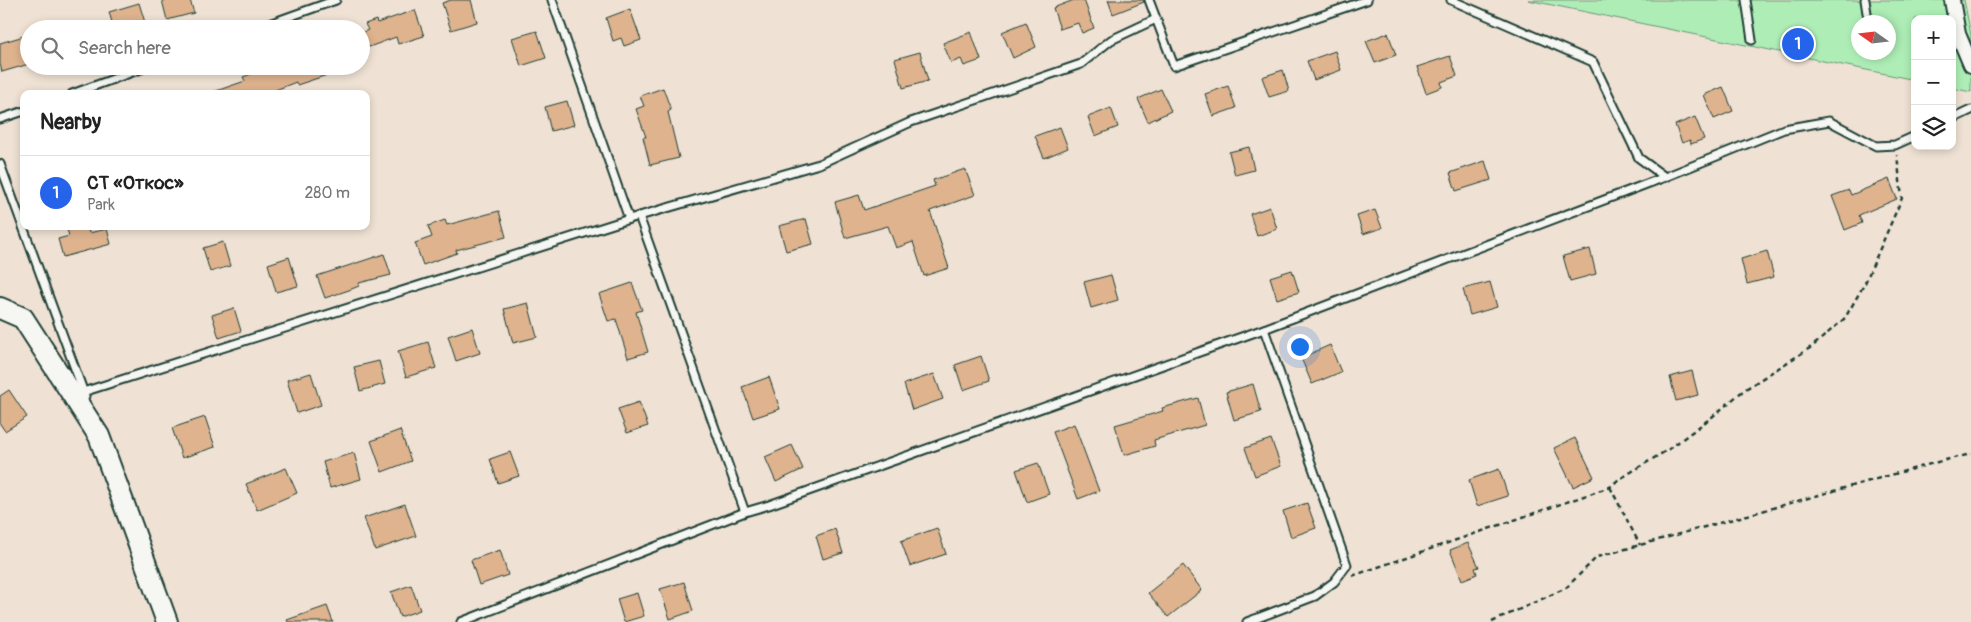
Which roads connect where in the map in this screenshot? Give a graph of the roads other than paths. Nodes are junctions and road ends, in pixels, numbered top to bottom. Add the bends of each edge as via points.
1 (336, 0) edge
2 (552, 0) edge
3 (1149, 0) edge
4 (1367, 0) edge
5 (1451, 0) edge
6 (1746, 0) edge
7 (1865, 0) edge
8 (1952, 0) edge
9 (1867, 12) dead end
10 (1156, 19) junction
11 (280, 20) edge
12 (1752, 40) dead end
13 (1971, 65) edge
14 (125, 75) edge
15 (83, 90) edge
16 (1971, 110) edge
17 (20, 112) edge
18 (1956, 116) edge
19 (0, 120) edge
20 (1911, 138) edge
21 (0, 164) edge
22 (1665, 177) junction
23 (640, 216) junction
24 (20, 219) edge
25 (629, 220) junction
26 (24, 230) edge
27 (0, 308) edge
28 (1264, 329) junction
29 (83, 392) junction
30 (99, 436) junction
31 (744, 512) junction
32 (167, 622) edge
33 (461, 622) edge
34 (1247, 622) edge

1 - 11 lane
2 - 25 lane
3 - 10 lane
4 - 10 lane via 1174,66
5 - 22 lane via 1593,62 1639,158
6 - 12 lane
7 - 9 lane
8 - 13 street via 1958,34
10 - 23 lane via 1111,40 1081,64 911,122 819,164
14 - 15 lane
16 - 18 lane
17 - 19 lane
20 - 22 lane via 1896,145 1876,146 1829,122 1784,129
21 - 24 lane
22 - 28 lane
23 - 25 lane
23 - 31 lane
25 - 29 lane
26 - 29 lane
27 - 30 street via 23,318
28 - 31 lane
28 - 34 lane via 1347,565 1334,582 1315,596
29 - 30 lane
30 - 32 street
31 - 33 lane

